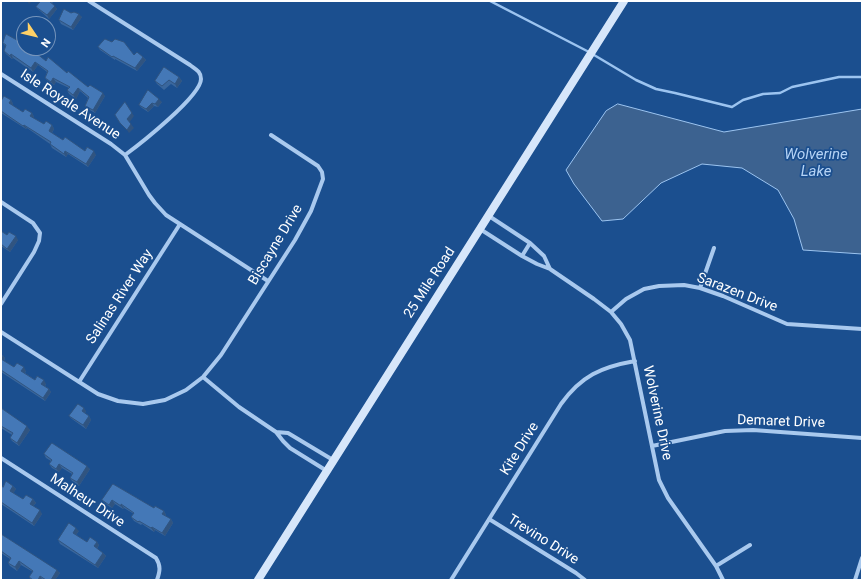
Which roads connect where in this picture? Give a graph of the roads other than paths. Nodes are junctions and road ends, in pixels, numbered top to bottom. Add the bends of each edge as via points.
1 (89, 1) edge
2 (624, 1) edge
3 (1, 74) edge
4 (271, 135) dead end
5 (126, 156) junction
6 (1, 202) edge
7 (489, 216) junction
8 (180, 224) junction
9 (480, 229) junction
10 (530, 243) junction
11 (714, 248) dead end
12 (522, 256) junction
13 (550, 269) junction
14 (268, 281) junction
15 (700, 288) junction
16 (1, 304) edge
17 (611, 312) junction
18 (862, 329) edge
19 (1, 332) edge
20 (635, 361) junction
21 (203, 377) junction
22 (79, 382) junction
23 (276, 432) junction
24 (862, 438) edge
25 (652, 446) junction
26 (1, 458) edge
27 (333, 460) junction
28 (327, 471) junction
29 (489, 519) junction
30 (750, 545) dead end
31 (862, 558) edge
32 (861, 563) edge
33 (716, 566) junction
34 (157, 580) edge
35 (258, 580) edge
36 (451, 580) edge
37 (585, 580) edge
38 (723, 580) edge
39 (855, 580) edge

1 - 5 street via 199,71 201,78 196,89 172,117
2 - 7 street, 25 Mile Road
3 - 5 street, Isle Royale Avenue via 100,136
4 - 14 street, Biscayne Drive via 318,166 323,179 304,223
5 - 8 street, Isle Royale Avenue via 155,203 166,215
6 - 16 street via 33,223 40,234 34,252
7 - 9 street, 25 Mile Road
7 - 10 street, Wolverine Drive
8 - 14 street, Isle Royale Avenue
8 - 22 street, Salinas River Way
9 - 12 street, Wolverine Drive
9 - 27 street, 25 Mile Road
10 - 12 street
10 - 13 street, Wolverine Drive via 544,256
11 - 15 street
12 - 13 street, Wolverine Drive
13 - 17 street, Wolverine Drive
14 - 21 street, Biscayne Drive via 221,355
15 - 17 street, Sarazen Drive via 672,284 644,289 626,299
15 - 18 street, Sarazen Drive via 787,324
17 - 20 street, Wolverine Drive via 630,340
19 - 22 street, Biscayne Drive
20 - 25 street, Wolverine Drive
20 - 29 street, Kite Drive via 599,370 569,393
21 - 22 street, Biscayne Drive via 186,390 165,400 143,404 118,401 98,394
21 - 23 street via 234,403
23 - 27 street via 288,433
23 - 28 street via 290,448
24 - 25 street, Demaret Drive via 753,430 725,431
25 - 33 street, Wolverine Drive via 659,480 668,498
26 - 34 street, Malheur Drive via 156,558 160,564
27 - 28 street, 25 Mile Road
28 - 35 street, 25 Mile Road
29 - 36 street, Kite Drive
29 - 37 street, Trevino Drive
30 - 33 street
31 - 32 street
32 - 39 street
33 - 38 street, Wolverine Drive

